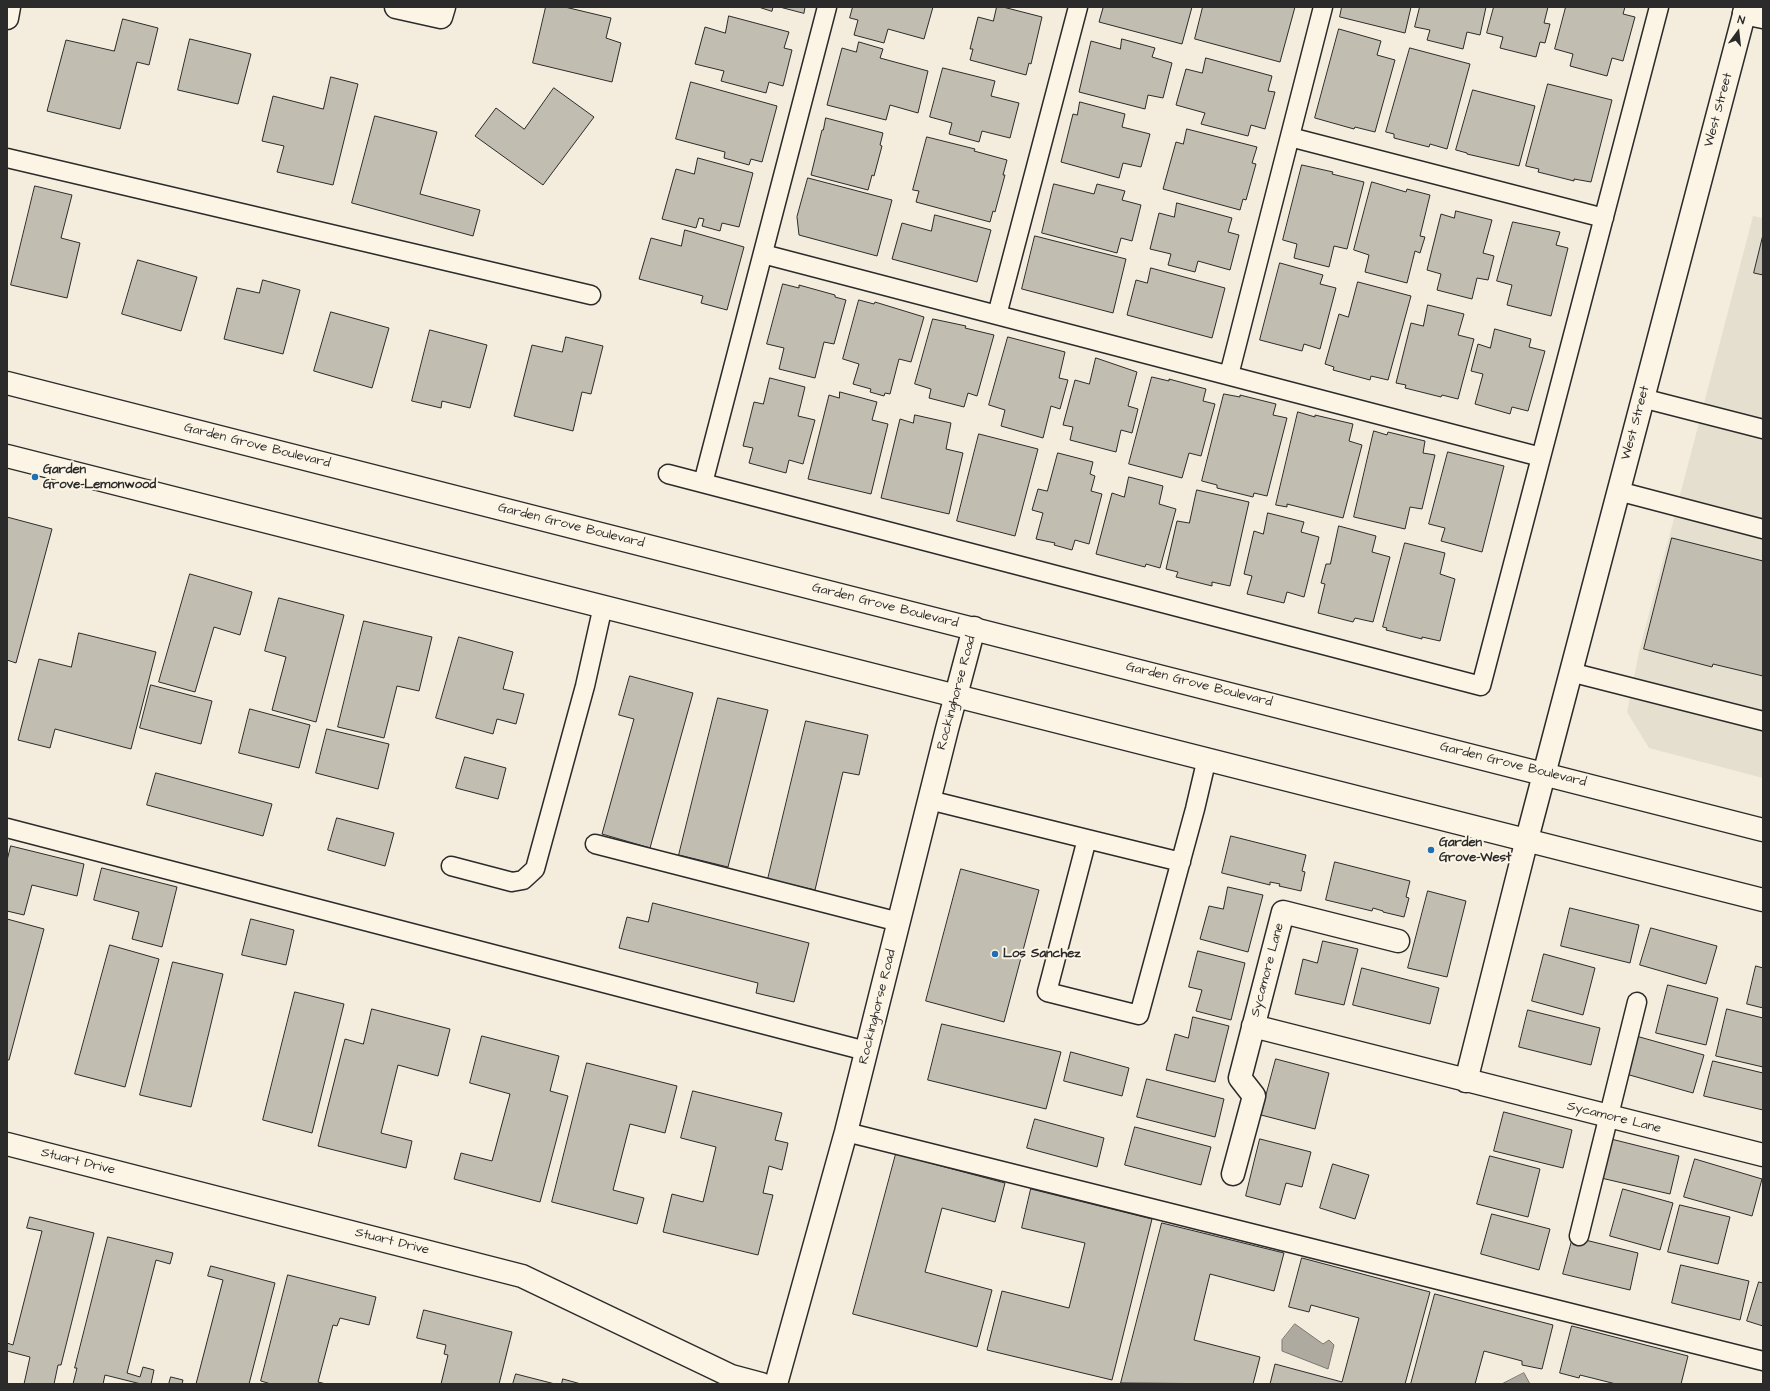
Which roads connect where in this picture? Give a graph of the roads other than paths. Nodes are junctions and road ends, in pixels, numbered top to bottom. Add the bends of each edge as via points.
1 (8, 7) edge
2 (396, 7) edge
3 (827, 7) edge
4 (1078, 7) edge
5 (1323, 7) edge
6 (1659, 7) edge
7 (443, 12) edge
8 (1751, 12) edge
9 (7, 18) edge
10 (1290, 137) junction
11 (7, 158) edge
12 (1604, 218) junction
13 (763, 254) junction
14 (591, 295) dead end
15 (997, 315) junction
16 (1229, 375) junction
17 (7, 383) edge
18 (1642, 398) junction
19 (1763, 429) edge
20 (7, 456) edge
21 (1541, 457) junction
22 (668, 474) dead end
23 (703, 483) junction
24 (1618, 491) junction
25 (1763, 529) edge
26 (603, 606) junction
27 (974, 628) junction
28 (1570, 672) junction
29 (955, 695) junction
30 (1763, 720) edge
31 (1207, 758) junction
32 (1544, 773) junction
33 (929, 800) junction
34 (7, 828) edge
35 (1763, 830) edge
36 (1087, 839) junction
37 (1527, 839) junction
38 (595, 844) dead end
39 (1181, 862) junction
40 (451, 866) dead end
41 (1763, 900) edge
42 (899, 922) junction
43 (1398, 941) dead end
44 (1637, 1002) dead end
45 (1253, 1026) junction
46 (866, 1051) junction
47 (1466, 1081) junction
48 (1609, 1116) junction
49 (846, 1132) junction
50 (7, 1144) edge
51 (1763, 1155) edge
52 (1233, 1174) dead end
53 (1579, 1236) dead end
54 (1763, 1361) edge
55 (761, 1384) edge
56 (776, 1384) edge

1 - 9 main road
2 - 7 main road
3 - 13 lane
4 - 15 lane
5 - 10 lane
6 - 12 lane
8 - 18 main road, West Street
10 - 12 lane
10 - 16 lane
11 - 14 lane
12 - 21 lane
13 - 15 lane
13 - 23 lane
15 - 16 lane
16 - 21 lane
17 - 27 main road, Garden Grove Boulevard
18 - 19 lane
18 - 24 main road, West Street
20 - 26 main road
21 - 23 lane via 1481,686
22 - 23 lane
24 - 25 lane
24 - 28 main road, West Street
26 - 29 main road
26 - 40 lane via 585,686 535,869 523,880 512,882
27 - 29 main road, Rockinghorse Road
27 - 32 main road, Garden Grove Boulevard
28 - 30 lane
28 - 32 main road, West Street
29 - 31 main road
29 - 33 main road, Rockinghorse Road
31 - 37 main road
31 - 39 lane
32 - 35 main road, Garden Grove Boulevard
32 - 37 main road, West Street
33 - 36 lane
33 - 42 main road, Rockinghorse Road
34 - 46 lane
36 - 39 lane
36 - 39 lane via 1047,992 1139,1015
37 - 41 main road
37 - 47 main road
38 - 42 lane
42 - 46 main road, Rockinghorse Road
43 - 45 main road, Sycamore Lane via 1283,912
44 - 48 lane
45 - 47 main road, Sycamore Lane
45 - 52 main road, Sycamore Lane via 1240,1078 1254,1096
46 - 49 main road, Rockinghorse Road
47 - 48 main road, Sycamore Lane
48 - 51 main road, Sycamore Lane
48 - 53 lane
49 - 54 lane
49 - 56 main road, Rockinghorse Road
50 - 55 main road, Stuart Drive via 522,1276 731,1376

